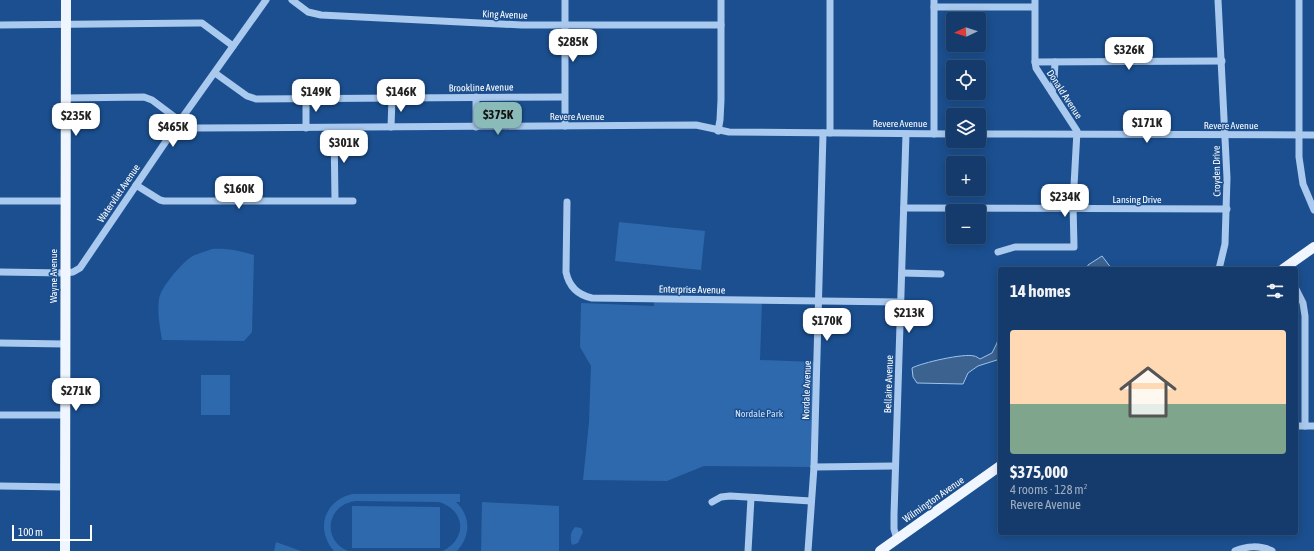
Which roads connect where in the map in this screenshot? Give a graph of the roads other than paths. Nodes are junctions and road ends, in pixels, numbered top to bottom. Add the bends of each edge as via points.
1 (66, 0) edge
2 (266, 0) edge
3 (292, 0) edge
4 (565, 0) edge
5 (721, 0) edge
6 (830, 0) edge
7 (1218, 0) edge
8 (1299, 0) edge
9 (1035, 3) edge
10 (934, 4) edge
11 (66, 24) junction
12 (0, 25) edge
13 (565, 25) junction
14 (721, 25) junction
15 (233, 46) junction
16 (1222, 61) junction
17 (1035, 62) junction
18 (1055, 62) junction
19 (215, 72) junction
20 (1052, 92) junction
21 (476, 97) junction
22 (564, 97) junction
23 (66, 98) junction
24 (392, 98) junction
25 (306, 99) junction
26 (179, 123) junction
27 (565, 126) junction
28 (391, 127) junction
29 (476, 127) junction
30 (306, 128) junction
31 (334, 128) junction
32 (718, 131) junction
33 (826, 133) junction
34 (906, 134) junction
35 (934, 134) junction
36 (946, 134) edge
37 (986, 134) edge
38 (1077, 135) junction
39 (1225, 135) junction
40 (1298, 135) junction
41 (1314, 135) edge
42 (136, 185) junction
43 (335, 200) junction
44 (353, 200) dead end
45 (0, 201) edge
46 (65, 201) junction
47 (567, 202) dead end
48 (904, 208) junction
49 (1074, 208) junction
50 (1227, 209) junction
51 (1314, 210) edge
52 (1314, 247) edge
53 (998, 252) dead end
54 (1219, 267) edge
55 (1286, 267) edge
56 (0, 272) edge
57 (66, 273) junction
58 (902, 273) junction
59 (941, 274) dead end
60 (1298, 293) edge
61 (818, 301) junction
62 (901, 302) junction
63 (0, 343) edge
64 (66, 344) junction
65 (0, 415) edge
66 (65, 415) junction
67 (1298, 426) edge
68 (1305, 426) junction
69 (1314, 426) edge
70 (896, 466) junction
71 (814, 467) junction
72 (998, 467) edge
73 (0, 486) edge
74 (65, 486) junction
75 (751, 498) junction
76 (811, 501) junction
77 (712, 502) dead end
78 (897, 539) junction
79 (65, 551) edge
80 (748, 551) edge
81 (808, 551) edge
82 (880, 551) edge
83 (1235, 551) edge
84 (1272, 551) edge

1 - 11 main road, Wayne Avenue
2 - 15 street, Watervliet Avenue
3 - 13 street, King Avenue via 308,12 321,15
4 - 13 street
5 - 14 street
6 - 33 street, Nordale Avenue
7 - 16 street, Croyden Drive
8 - 40 street
9 - 10 street
9 - 17 street, Donald Avenue
10 - 35 street
11 - 12 street
11 - 15 street via 198,22
11 - 23 main road, Wayne Avenue
13 - 14 street, King Avenue
13 - 22 street
14 - 32 street via 721,100
15 - 19 street, Watervliet Avenue
16 - 18 street
16 - 39 street, Croyden Drive
17 - 18 street
17 - 20 street, Donald Avenue via 1039,74
18 - 20 street
19 - 25 street, Brookline Avenue via 252,98
19 - 26 street, Watervliet Avenue
20 - 38 street, Donald Avenue via 1077,131
21 - 22 street, Brookline Avenue
21 - 24 street, Brookline Avenue
21 - 29 street
22 - 27 street
23 - 26 street, Revere Avenue via 144,97 152,100
23 - 46 main road, Wayne Avenue
24 - 25 street, Brookline Avenue
24 - 28 street
25 - 30 street
26 - 30 street, Revere Avenue via 184,128
26 - 42 street, Watervliet Avenue
27 - 29 street, Revere Avenue
27 - 32 street, Revere Avenue via 696,125
28 - 29 street, Revere Avenue
28 - 31 street, Revere Avenue
30 - 31 street, Revere Avenue
31 - 43 street
32 - 33 street, Revere Avenue
33 - 34 street, Revere Avenue
33 - 61 street, Nordale Avenue
34 - 35 street, Revere Avenue
34 - 48 street, Bellaire Avenue
35 - 36 street, Revere Avenue
37 - 38 street, Revere Avenue
38 - 39 street, Revere Avenue
38 - 49 street, Donald Avenue
39 - 40 street, Revere Avenue
39 - 50 street, Croyden Drive
40 - 41 street, Revere Avenue
40 - 51 street via 1303,184
42 - 43 street via 164,201
42 - 57 street, Watervliet Avenue via 80,268
43 - 44 street
45 - 46 street
46 - 57 main road, Wayne Avenue
47 - 61 street, Enterprise Avenue via 566,272 576,291 586,297
48 - 49 street, Lansing Drive
48 - 58 street, Bellaire Avenue
49 - 50 street, Lansing Drive
49 - 53 street, Donald Avenue via 1074,247 1015,247
50 - 54 street, Croyden Drive via 1225,244
52 - 55 main road
56 - 57 street
57 - 64 main road, Wayne Avenue
58 - 59 street
58 - 62 street, Bellaire Avenue
60 - 68 street via 1305,316
61 - 62 street, Enterprise Avenue
61 - 71 street, Nordale Avenue
62 - 70 street, Bellaire Avenue
63 - 64 street
64 - 66 main road, Wayne Avenue
65 - 66 street
66 - 74 main road, Wayne Avenue
67 - 68 street
68 - 69 street
70 - 71 street
70 - 78 street, Bellaire Avenue via 894,522
71 - 76 street, Nordale Avenue
72 - 78 main road, Wilmington Avenue
73 - 74 street
74 - 79 main road, Wayne Avenue
75 - 76 street
75 - 77 street via 720,497
75 - 80 street
76 - 81 street, Nordale Avenue
78 - 82 main road, Wilmington Avenue
83 - 84 street via 1255,547

